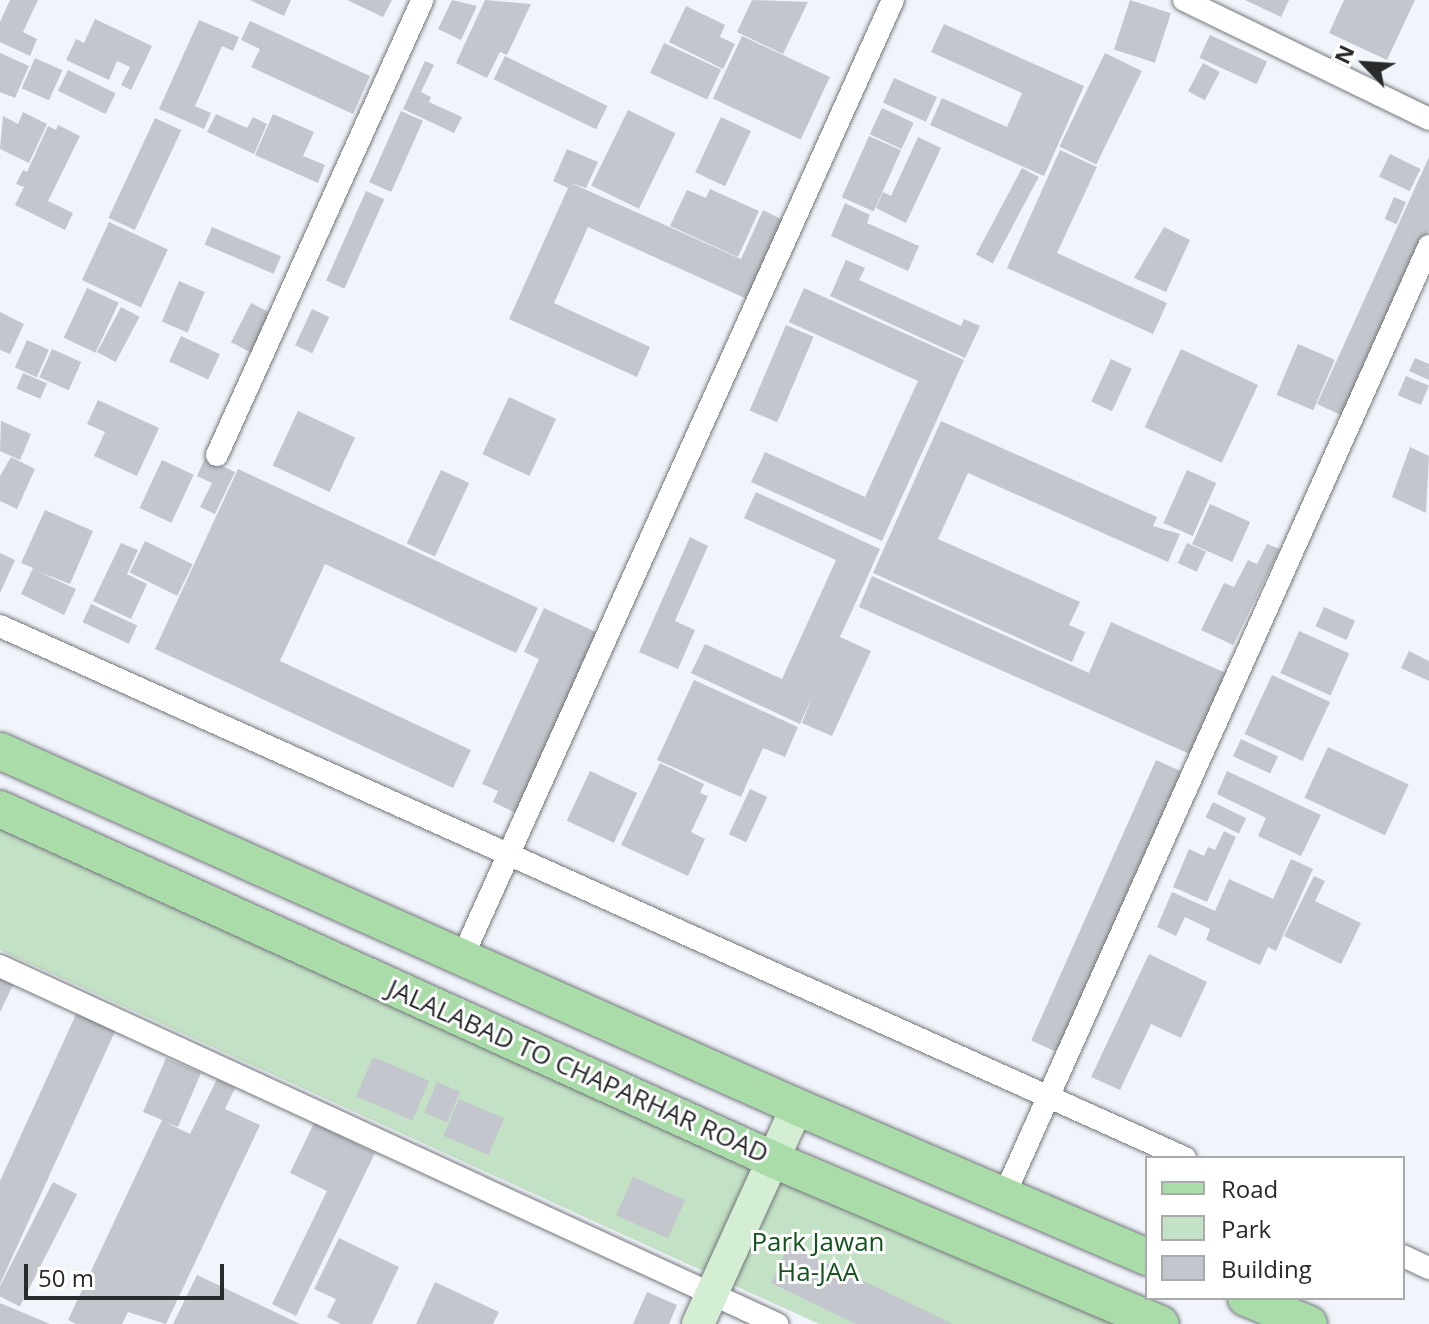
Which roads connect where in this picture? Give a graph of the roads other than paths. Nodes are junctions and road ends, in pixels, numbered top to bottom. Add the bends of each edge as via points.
1 (422, 0) edge
2 (893, 0) edge
3 (1184, 0) edge
4 (1429, 119) edge
5 (1429, 246) edge
6 (217, 455) dead end
7 (0, 626) edge
8 (0, 751) edge
9 (0, 809) edge
10 (508, 853) junction
11 (462, 958) junction
12 (0, 966) edge
13 (1049, 1097) junction
14 (797, 1107) junction
15 (1181, 1156) edge
16 (774, 1160) junction
17 (1003, 1198) junction
18 (1145, 1256) edge
19 (1405, 1257) edge
20 (1429, 1268) edge
21 (1251, 1300) edge
22 (705, 1310) edge
23 (777, 1324) edge
24 (1161, 1324) edge
25 (1309, 1324) edge

1 - 6 street
2 - 10 street
3 - 4 street
5 - 13 street
7 - 10 street
8 - 11 main road
9 - 16 main road, JALALABAD TO CHAPARHAR ROAD
10 - 11 street
10 - 13 street
11 - 14 main road
12 - 22 street
13 - 15 street
13 - 17 street
14 - 16 street
14 - 17 main road
16 - 22 street
16 - 24 main road, JALALABAD TO CHAPARHAR ROAD
17 - 18 main road
19 - 20 street
21 - 25 main road
22 - 23 street

